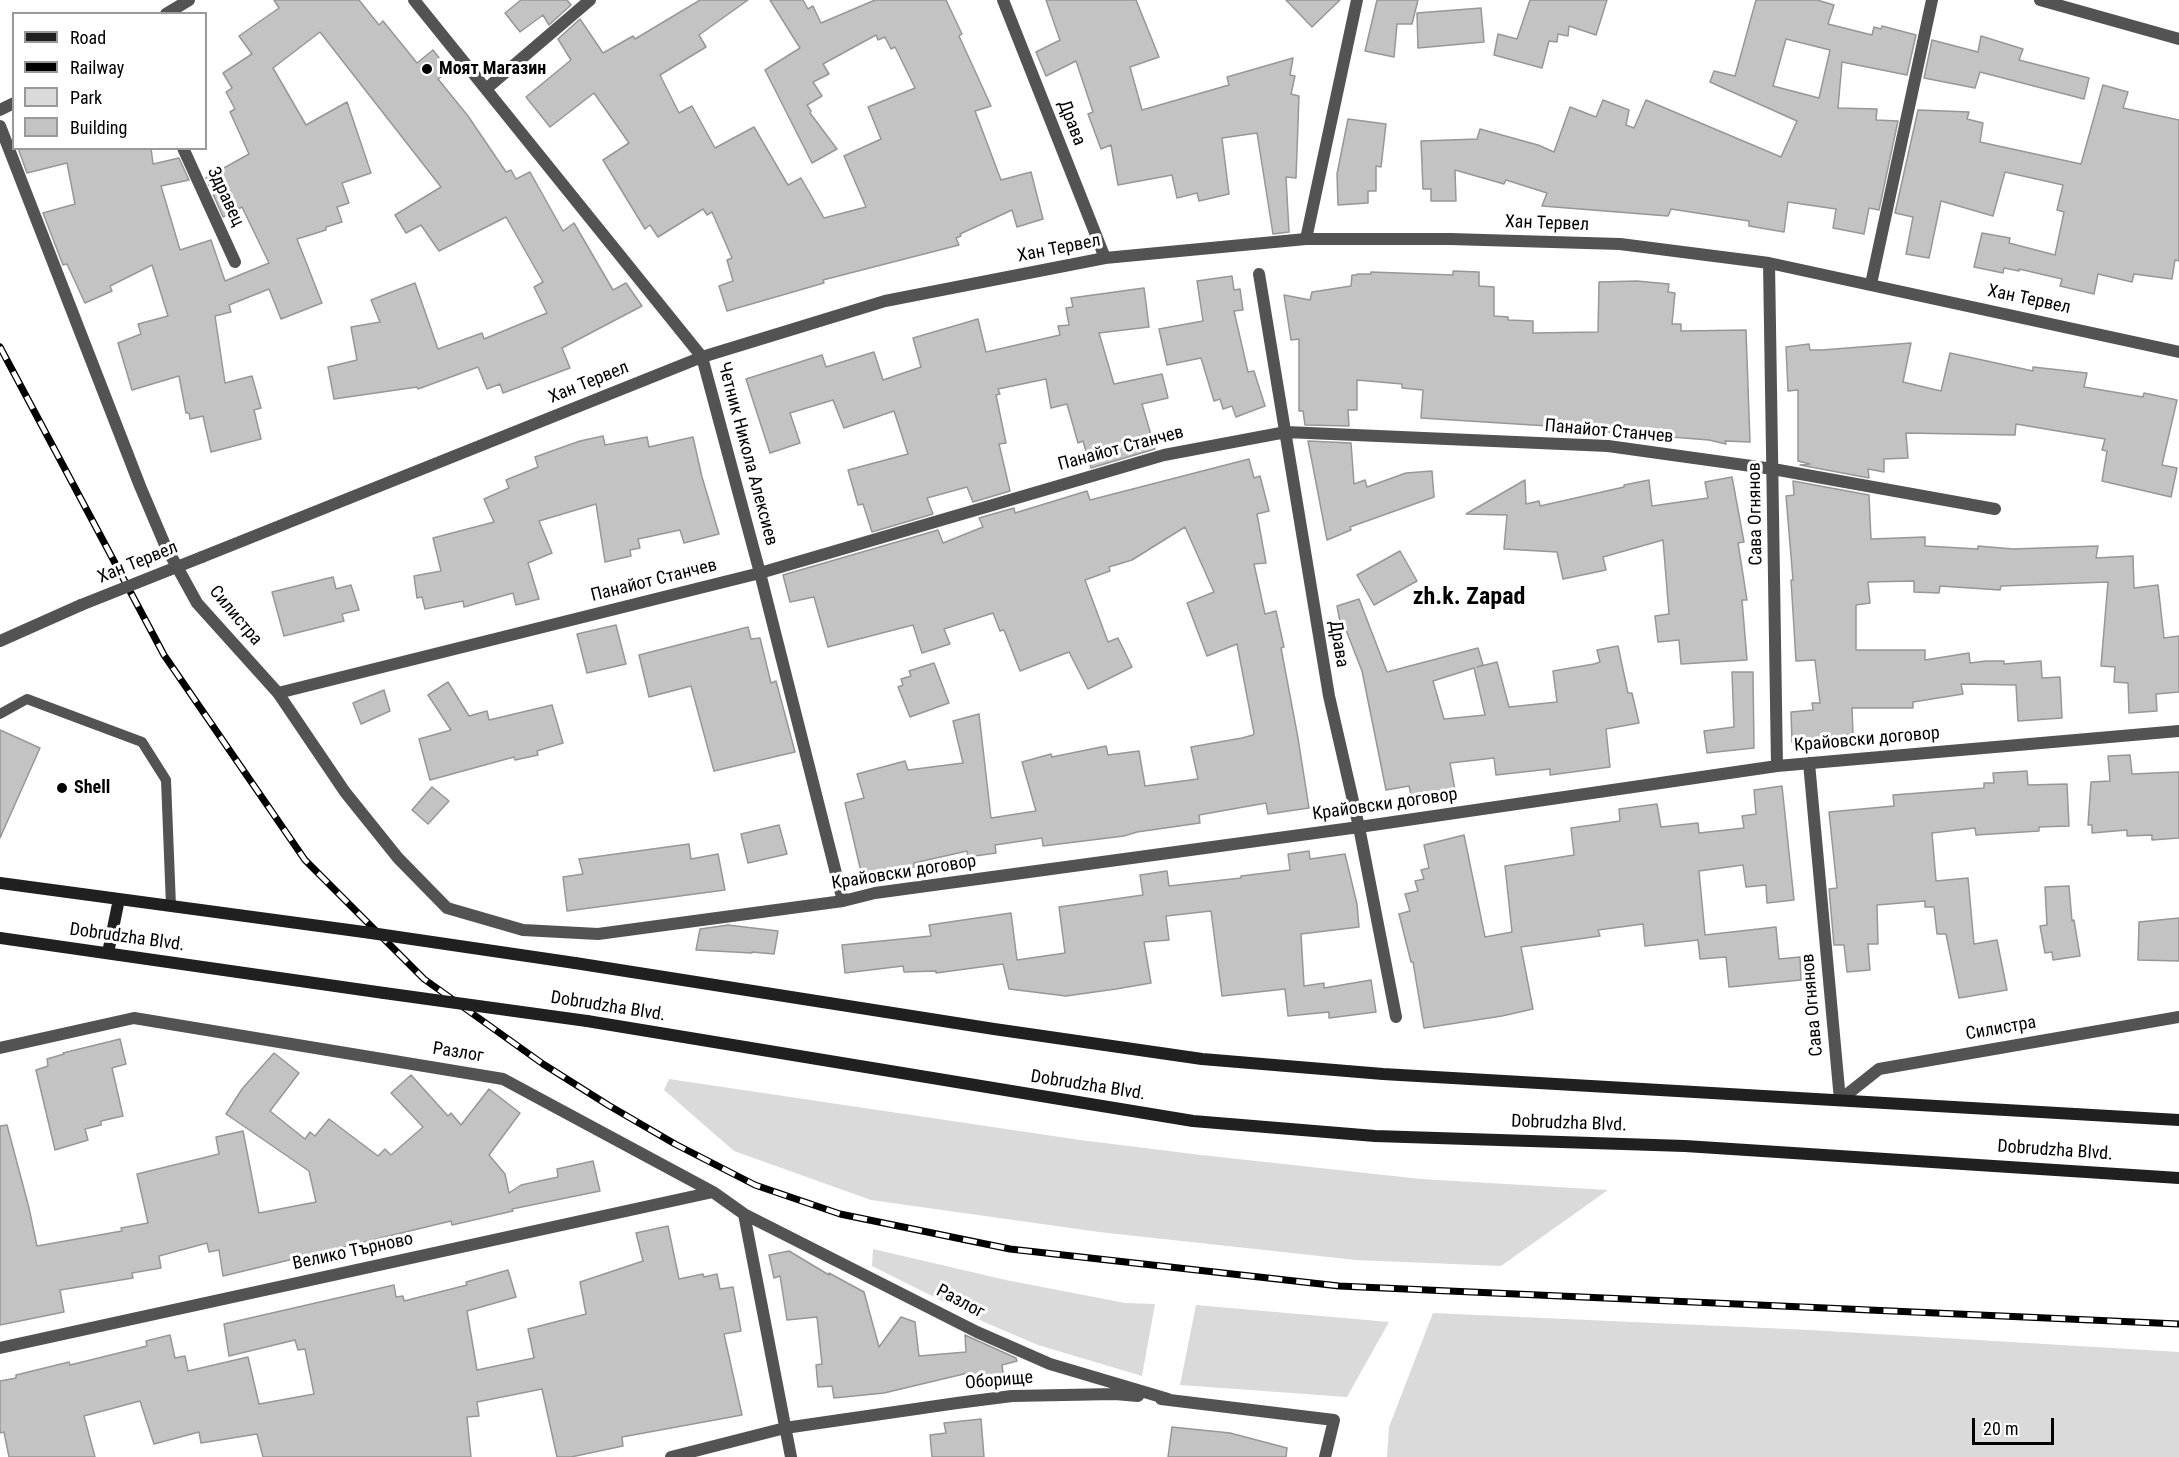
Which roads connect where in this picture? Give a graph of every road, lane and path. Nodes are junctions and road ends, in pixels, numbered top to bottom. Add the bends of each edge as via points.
1 (189, 0) edge
2 (414, 0) edge
3 (590, 0) edge
4 (1003, 0) edge
5 (1357, 0) edge
6 (1932, 0) edge
7 (2040, 0) edge
8 (2063, 3) edge
9 (169, 12) edge
10 (2179, 39) edge
11 (486, 88) junction
12 (0, 126) edge
13 (184, 150) edge
14 (1306, 240) junction
15 (1105, 258) junction
16 (236, 261) dead end
17 (1769, 263) junction
18 (1259, 274) dead end
19 (1871, 284) junction
20 (2179, 352) edge
21 (702, 357) junction
22 (1286, 432) junction
23 (1773, 469) junction
24 (1995, 509) dead end
25 (760, 573) junction
26 (0, 641) edge
27 (278, 693) junction
28 (0, 714) edge
29 (2179, 732) edge
30 (1809, 763) junction
31 (1777, 766) junction
32 (1359, 827) junction
33 (0, 883) edge
34 (119, 899) junction
35 (843, 901) junction
36 (171, 906) junction
37 (598, 934) joint
38 (0, 938) edge
39 (108, 953) junction
40 (1396, 1017) dead end
41 (2179, 1017) edge
42 (0, 1048) edge
43 (1840, 1100) junction
44 (2179, 1120) edge
45 (2179, 1178) edge
46 (713, 1192) junction
47 (744, 1214) junction
48 (0, 1348) edge
49 (1168, 1400) junction
50 (785, 1428) junction
51 (671, 1457) edge
52 (791, 1457) edge
53 (1324, 1457) edge

1 - 9 street
2 - 11 street, Четник Никола Алексиев
3 - 11 street
4 - 15 street, Драва
5 - 14 street
6 - 19 street
7 - 8 street
8 - 10 street
11 - 21 street, Четник Никола Алексиев
12 - 27 street, Силистра via 165,546 197,603
13 - 16 street, Здравец
14 - 15 street, Хан Тервел
14 - 17 street, Хан Тервел via 1620,244
15 - 21 street, Хан Тервел via 885,301
17 - 19 street, Хан Тервел
17 - 23 street, Сава Огнянов
18 - 22 street, Драва
19 - 20 street, Хан Тервел
21 - 25 street, Четник Никола Алексиев
21 - 26 street, Хан Тервел, bridge
22 - 23 street, Панайот Станчев via 1608,446
22 - 25 street, Панайот Станчев via 1164,454
22 - 32 street, Драва via 1329,696
23 - 24 street, Панайот Станчев
23 - 31 street, Сава Огнянов
25 - 27 street, Панайот Станчев
25 - 35 street, Четник Никола Алексиев
27 - 37 street, Силистра via 345,792 398,858 447,908 523,930
28 - 36 lane via 27,699 142,741 166,780
29 - 30 street, Крайовски договор
30 - 31 street, Крайовски договор
30 - 43 street, Сава Огнянов
31 - 32 street, Крайовски договор
32 - 35 street, Крайовски договор via 874,893
32 - 40 street, Драва
33 - 34 main road, Dobrudzha Blvd.
34 - 36 main road, Dobrudzha Blvd.
34 - 39 main road
35 - 37 street, Крайовски договор
36 - 43 main road, Dobrudzha Blvd., bridge via 1202,1059 1383,1074
38 - 39 main road, Dobrudzha Blvd.
39 - 45 main road, Dobrudzha Blvd., bridge via 587,1021 1193,1121 1375,1136 1685,1146
41 - 43 street, Силистра via 1879,1069
42 - 46 street, Разлог via 134,1018 502,1079
43 - 44 main road, Dobrudzha Blvd.
46 - 47 street, Разлог
46 - 48 street, Велико Търново
47 - 49 street, Разлог via 1040,1360
47 - 50 street
49 - 50 street, Оборище via 1115,1394 1012,1396
49 - 53 street, Оборище via 1334,1420
50 - 51 street, Оборище
50 - 52 street

